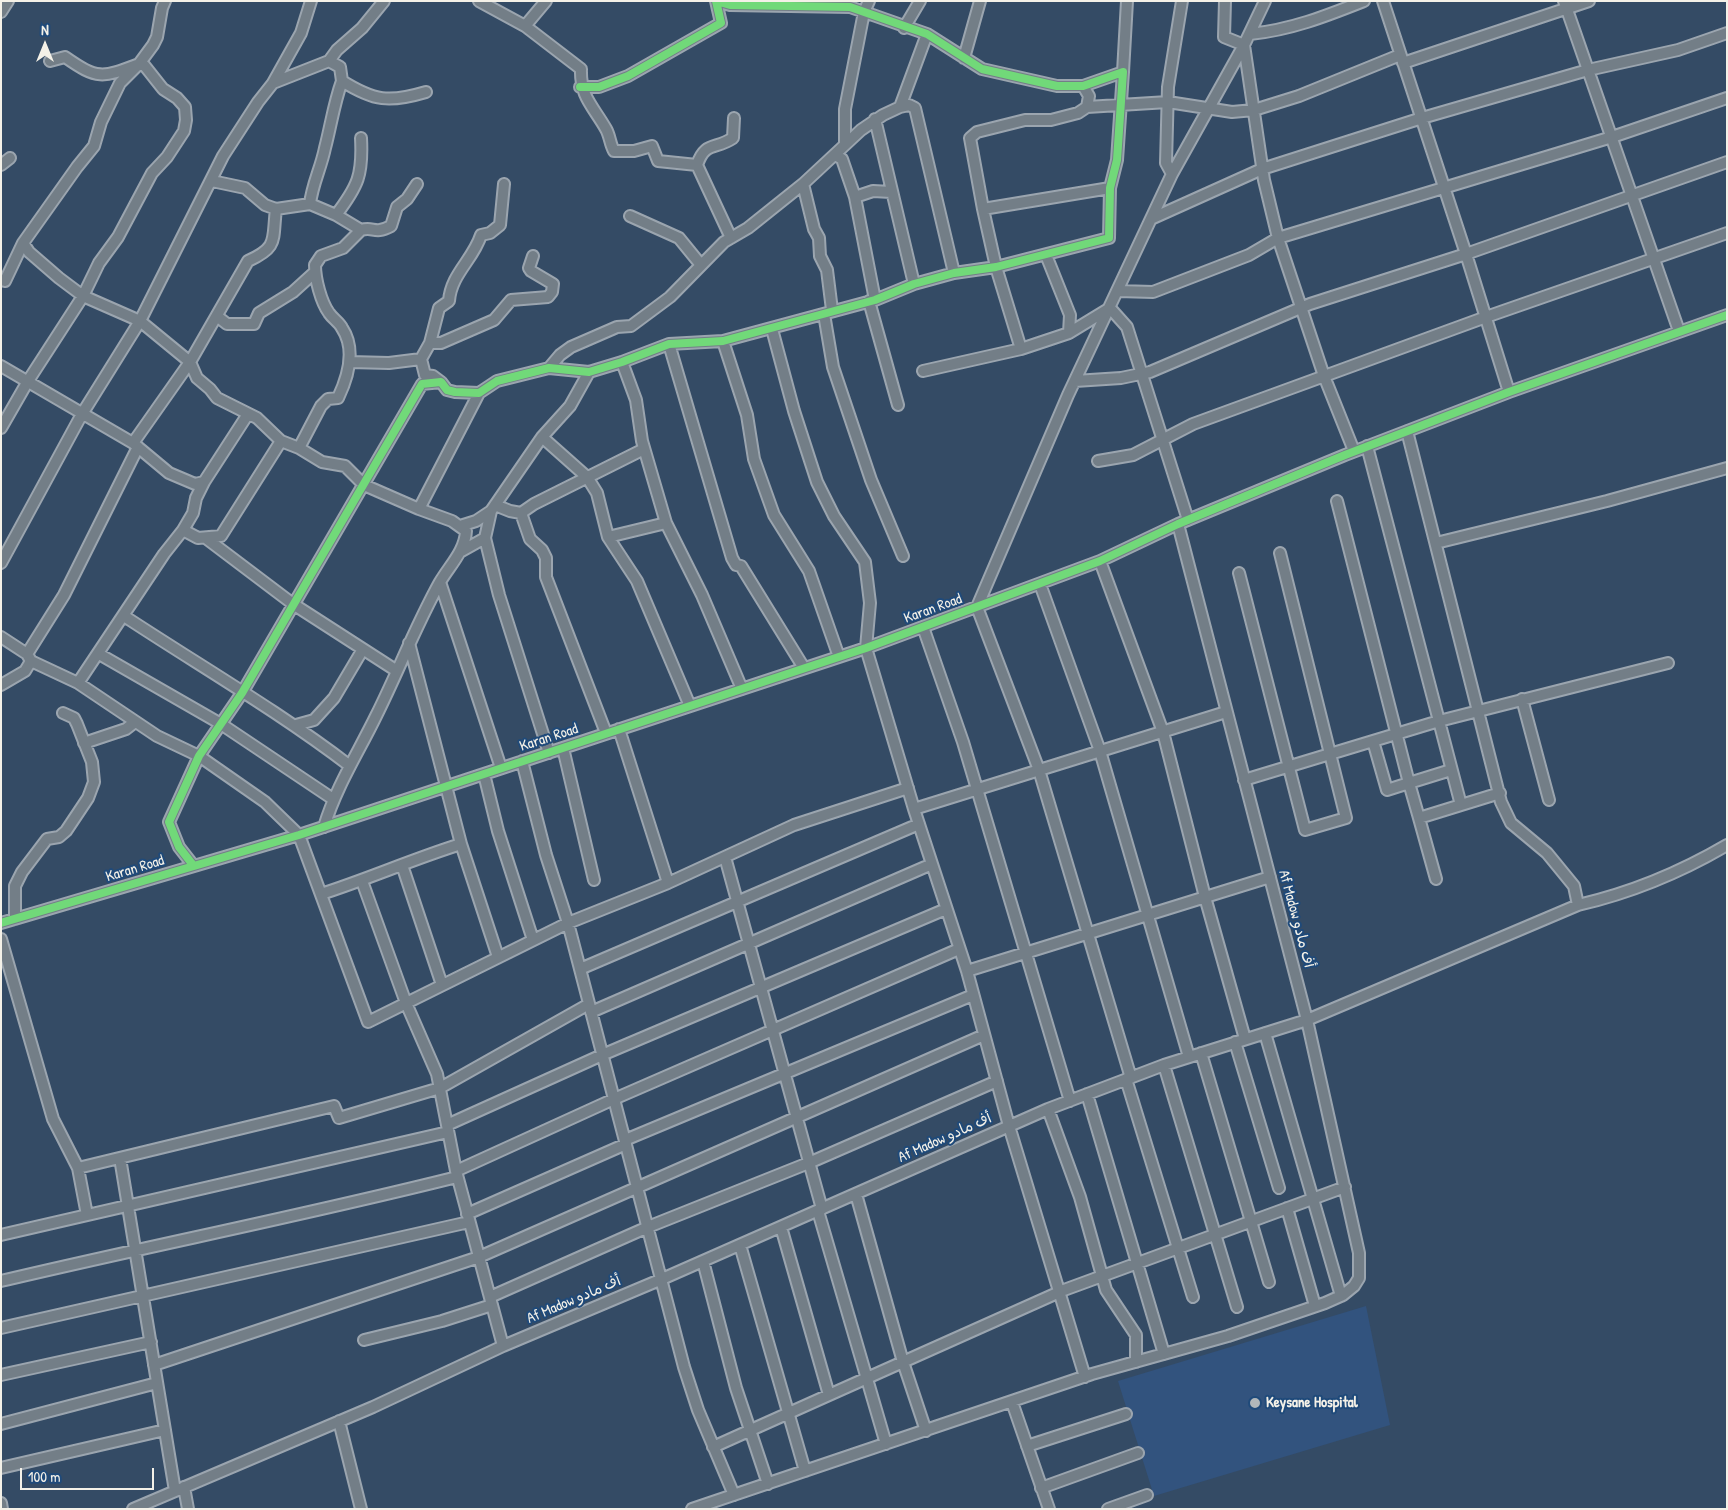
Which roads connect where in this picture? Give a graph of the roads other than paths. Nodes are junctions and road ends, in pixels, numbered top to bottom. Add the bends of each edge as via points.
1 (8, 1) edge
2 (165, 1) edge
3 (311, 1) edge
4 (384, 1) edge
5 (479, 1) edge
6 (546, 1) edge
7 (869, 1) edge
8 (920, 1) edge
9 (980, 1) edge
10 (1126, 1) edge
11 (1182, 1) edge
12 (1225, 1) edge
13 (1265, 1) edge
14 (1364, 1) edge
15 (1383, 1) edge
16 (1589, 1) edge
17 (826, 4) edge
18 (1566, 5) edge
19 (1, 12) edge
20 (864, 12) junction
21 (525, 26) junction
22 (904, 28) junction
23 (1727, 32) edge
24 (926, 34) junction
25 (1250, 34) junction
26 (1244, 45) junction
27 (964, 58) junction
28 (1402, 59) junction
29 (50, 61) dead end
30 (329, 61) junction
31 (139, 64) junction
32 (1588, 70) junction
33 (1123, 72) junction
34 (342, 81) junction
35 (273, 83) junction
36 (1083, 86) junction
37 (580, 87) junction
38 (426, 92) dead end
39 (1727, 98) edge
40 (1168, 102) junction
41 (1121, 105) junction
42 (1087, 106) junction
43 (900, 107) junction
44 (1208, 110) junction
45 (1254, 110) junction
46 (734, 118) dead end
47 (1422, 118) junction
48 (875, 119) junction
49 (1612, 137) junction
50 (361, 138) dead end
51 (846, 144) junction
52 (835, 155) junction
53 (10, 158) dead end
54 (1727, 162) edge
55 (1, 165) edge
56 (697, 165) junction
57 (1262, 169) junction
58 (1172, 174) junction
59 (212, 181) junction
60 (417, 184) dead end
61 (504, 184) dead end
62 (802, 184) junction
63 (1110, 188) junction
64 (1445, 188) junction
65 (891, 192) junction
66 (1632, 195) junction
67 (855, 196) junction
68 (310, 204) junction
69 (276, 209) junction
70 (983, 209) junction
71 (336, 215) junction
72 (630, 216) dead end
73 (1152, 218) junction
74 (361, 230) junction
75 (1727, 233) edge
76 (731, 238) junction
77 (1278, 238) junction
78 (23, 243) junction
79 (1466, 254) junction
80 (1046, 255) junction
81 (533, 256) dead end
82 (1654, 260) junction
83 (701, 265) junction
84 (996, 267) junction
85 (315, 272) junction
86 (954, 273) junction
87 (1, 280) edge
88 (914, 284) junction
89 (1118, 291) junction
90 (83, 296) junction
91 (872, 300) junction
92 (1110, 308) junction
93 (1300, 308) junction
94 (828, 312) junction
95 (1727, 314) edge
96 (218, 317) junction
97 (1486, 318) junction
98 (140, 321) junction
99 (772, 329) junction
100 (1679, 331) junction
101 (1068, 333) junction
102 (723, 341) junction
103 (430, 343) junction
104 (669, 344) junction
105 (1021, 349) junction
106 (421, 359) junction
107 (190, 362) junction
108 (350, 362) junction
109 (622, 362) junction
110 (1, 366) edge
111 (549, 368) junction
112 (922, 371) dead end
113 (589, 372) junction
114 (1140, 374) junction
115 (1324, 376) junction
116 (28, 381) junction
117 (1075, 381) junction
118 (441, 382) junction
119 (1509, 392) junction
120 (479, 393) junction
121 (898, 405) dead end
122 (82, 414) junction
123 (248, 414) junction
124 (1, 428) edge
125 (1407, 431) junction
126 (542, 437) junction
127 (1162, 440) junction
128 (281, 441) junction
129 (135, 445) junction
130 (1367, 446) junction
131 (299, 448) junction
132 (644, 449) junction
133 (1354, 451) junction
134 (1098, 461) dead end
135 (1727, 468) edge
136 (587, 477) junction
137 (204, 482) junction
138 (364, 485) junction
139 (1337, 501) dead end
140 (493, 508) junction
141 (419, 509) junction
142 (521, 512) junction
143 (1188, 520) junction
144 (666, 524) junction
145 (1178, 524) junction
146 (460, 526) junction
147 (183, 530) junction
148 (608, 537) junction
149 (485, 538) junction
150 (207, 539) junction
151 (1436, 543) junction
152 (460, 552) junction
153 (1280, 553) dead end
154 (903, 556) dead end
155 (1100, 561) junction
156 (1, 563) edge
157 (1239, 573) dead end
158 (440, 582) junction
159 (1040, 584) junction
160 (293, 604) junction
161 (977, 607) junction
162 (124, 616) junction
163 (922, 627) junction
164 (1, 637) edge
165 (409, 643) junction
166 (866, 648) junction
167 (363, 649) junction
168 (99, 654) junction
169 (29, 657) junction
170 (839, 657) junction
171 (1668, 663) dead end
172 (804, 668) junction
173 (397, 671) junction
174 (78, 683) junction
175 (1, 685) edge
176 (742, 688) junction
177 (242, 693) junction
178 (1522, 700) junction
179 (690, 706) junction
180 (1478, 711) junction
181 (1226, 712) junction
182 (63, 713) dead end
183 (1439, 721) junction
184 (135, 722) junction
185 (221, 724) junction
186 (296, 725) junction
187 (620, 729) junction
188 (1163, 732) junction
189 (606, 734) junction
190 (1396, 734) junction
191 (1373, 741) junction
192 (84, 743) junction
193 (563, 748) junction
194 (1100, 751) junction
195 (549, 752) junction
196 (1331, 754) junction
197 (198, 756) junction
198 (522, 761) junction
199 (350, 766) junction
200 (1289, 766) junction
201 (501, 768) junction
202 (1039, 770) junction
203 (1451, 770) junction
204 (484, 774) junction
205 (1244, 780) junction
206 (1409, 782) junction
207 (445, 786) junction
208 (908, 788) junction
209 (976, 790) junction
210 (1500, 793) junction
211 (333, 799) junction
212 (1549, 800) dead end
213 (1461, 805) junction
214 (914, 809) junction
215 (1419, 818) junction
216 (919, 824) junction
217 (324, 827) junction
218 (300, 835) junction
219 (460, 844) junction
220 (1727, 845) edge
221 (725, 857) junction
222 (932, 864) junction
223 (193, 865) junction
224 (402, 865) junction
225 (1270, 877) junction
226 (1436, 879) dead end
227 (594, 880) dead end
228 (362, 881) junction
229 (668, 883) junction
230 (321, 894) junction
231 (1205, 897) junction
232 (737, 901) junction
233 (1578, 905) junction
234 (946, 909) junction
235 (1149, 914) junction
236 (16, 918) junction
237 (568, 923) junction
238 (1, 924) edge
239 (1088, 933) junction
240 (1, 939) edge
241 (533, 940) junction
242 (749, 944) junction
243 (959, 949) junction
244 (1026, 953) junction
245 (498, 957) junction
246 (580, 969) junction
247 (966, 971) junction
248 (442, 985) junction
249 (761, 987) junction
250 (973, 995) junction
251 (406, 1003) junction
252 (590, 1008) junction
253 (1307, 1020) junction
254 (772, 1030) junction
255 (1265, 1033) junction
256 (984, 1035) junction
257 (1240, 1041) junction
258 (1201, 1053) junction
259 (602, 1055) junction
260 (1189, 1057) junction
261 (1164, 1065) junction
262 (784, 1074) junction
263 (1128, 1079) junction
264 (997, 1081) junction
265 (440, 1088) junction
266 (1087, 1094) junction
267 (614, 1099) junction
268 (1070, 1101) junction
269 (1048, 1109) junction
270 (796, 1118) junction
271 (1009, 1126) junction
272 (447, 1128) junction
273 (625, 1142) junction
274 (120, 1158) junction
275 (809, 1163) junction
276 (78, 1168) junction
277 (456, 1174) junction
278 (637, 1187) junction
279 (1279, 1188) dead end
280 (1345, 1188) junction
281 (856, 1194) junction
282 (1313, 1199) junction
283 (128, 1206) junction
284 (1286, 1208) junction
285 (820, 1210) junction
286 (87, 1215) junction
287 (468, 1218) junction
288 (1251, 1221) junction
289 (648, 1227) junction
290 (780, 1227) junction
291 (1214, 1234) junction
292 (1, 1235) edge
293 (740, 1245) junction
294 (1177, 1248) junction
295 (135, 1249) junction
296 (479, 1257) junction
297 (703, 1261) junction
298 (1138, 1262) junction
299 (1101, 1276) junction
300 (662, 1279) junction
301 (1, 1281) edge
302 (1269, 1282) dead end
303 (1060, 1292) junction
304 (143, 1296) junction
305 (1341, 1296) junction
306 (1193, 1297) dead end
307 (491, 1301) junction
308 (1315, 1306) junction
309 (1237, 1307) dead end
310 (1, 1328) edge
311 (364, 1340) dead end
312 (150, 1342) junction
313 (503, 1346) junction
314 (1164, 1354) junction
315 (903, 1362) junction
316 (1136, 1362) junction
317 (154, 1365) junction
318 (1, 1375) edge
319 (1085, 1377) junction
320 (865, 1379) junction
321 (157, 1383) junction
322 (829, 1395) junction
323 (1012, 1402) junction
324 (788, 1413) junction
325 (1126, 1414) dead end
326 (339, 1421) junction
327 (1, 1424) edge
328 (165, 1430) junction
329 (751, 1430) junction
330 (926, 1431) junction
331 (886, 1444) junction
332 (1027, 1446) junction
333 (713, 1447) junction
334 (1138, 1453) dead end
335 (1, 1468) edge
336 (805, 1471) junction
337 (768, 1484) junction
338 (1041, 1488) junction
339 (179, 1489) junction
340 (734, 1495) junction
341 (1147, 1495) dead end
342 (1, 1503) edge
343 (2, 1509) edge
344 (133, 1509) edge
345 (188, 1509) edge
346 (361, 1509) edge
347 (692, 1509) edge
348 (1049, 1509) edge
349 (1108, 1509) edge

1 - 19 street
2 - 31 street via 157,37
3 - 35 street via 301,33
4 - 30 street
5 - 21 street
6 - 21 street
7 - 20 street
8 - 22 street
9 - 27 street
10 - 33 street
11 - 40 street
12 - 26 street via 1224,37
13 - 25 street
14 - 25 street via 1307,24 1277,32
15 - 28 street
16 - 18 street
17 - 20 street
17 - 37 street via 730,4 716,1 721,23 628,76 599,87
18 - 28 street
18 - 32 street
20 - 22 street
20 - 51 street via 845,109
21 - 37 street via 581,69
22 - 24 street
23 - 32 street via 1678,50
24 - 27 street
24 - 43 street
25 - 26 street
26 - 44 street
26 - 45 street
27 - 36 street via 982,69 1032,81 1057,86
28 - 45 street
28 - 47 street
29 - 31 street via 65,57 87,72 102,76
30 - 34 street via 340,67
30 - 35 street
31 - 78 street via 120,83 101,122 94,146
31 - 90 street via 144,65 162,89 177,98 184,107 186,127 167,157 152,173
32 - 47 street
32 - 49 street
33 - 36 street
33 - 41 street
34 - 38 street via 378,99 405,98
34 - 68 street
35 - 59 street via 223,156
36 - 42 street via 1089,96
37 - 56 street via 607,132 614,151 634,152 652,146 658,161
39 - 49 street
40 - 41 street
40 - 44 street
40 - 58 street via 1166,163
41 - 42 street
41 - 63 street via 1117,160
42 - 70 street via 1078,113 1051,120 1025,120 973,134 970,143
43 - 48 street
43 - 86 street via 909,105 915,108
44 - 45 street
44 - 58 street
45 - 57 street
46 - 56 street via 733,138 701,152
47 - 57 street
47 - 64 street
48 - 51 street
48 - 65 street
49 - 64 street
49 - 66 street
50 - 71 street via 356,187
51 - 52 street
52 - 62 street
52 - 67 street via 842,159
53 - 55 street
54 - 66 street
56 - 76 street
57 - 73 street
57 - 77 street
58 - 73 street
59 - 69 street via 245,188 265,205
59 - 98 street
60 - 74 street via 397,208 391,226 380,231
61 - 103 street via 500,225 481,235 457,273 449,301 439,308
62 - 76 street
62 - 94 street via 819,238 820,256 827,270
63 - 70 street
63 - 80 street via 1109,238
64 - 77 street
64 - 79 street
65 - 67 street via 873,191
65 - 88 street
66 - 79 street
66 - 82 street
67 - 91 street
68 - 69 street
68 - 71 street
69 - 96 street via 272,245 264,254 248,261
70 - 84 street
71 - 74 street
72 - 83 street via 679,238
73 - 89 street
74 - 85 street via 343,248 321,256
75 - 82 street
76 - 83 street
77 - 89 street via 1249,255 1153,292
77 - 93 street
78 - 87 street via 5,281
78 - 90 street via 29,252
79 - 93 street
79 - 97 street
80 - 84 street
80 - 101 street via 1070,315
81 - 103 street via 531,271 553,284 548,297 508,301 494,320 441,343
82 - 97 street
82 - 100 street
83 - 111 street via 670,297 631,326 617,327 571,348
84 - 86 street
84 - 105 street
85 - 96 street via 293,292 259,313 254,324 227,324
85 - 108 street via 329,312 348,338
86 - 88 street
88 - 91 street
89 - 92 street
90 - 98 street
90 - 116 street
91 - 94 street
91 - 121 street
92 - 101 street
92 - 114 street via 1126,327
92 - 117 street
93 - 114 street
93 - 115 street
94 - 99 street
94 - 154 street via 834,367 871,480
95 - 100 street, Karan Road
96 - 107 street
97 - 115 street
97 - 119 street
98 - 107 street
98 - 122 street
99 - 102 street
99 - 166 street via 817,482 834,516 865,562 870,603
100 - 119 street, Karan Road
101 - 105 street
102 - 104 street
102 - 170 street via 747,415 754,459 774,515 809,572
103 - 106 street
104 - 109 street
104 - 172 street via 732,558 736,565 741,566
105 - 112 street
106 - 108 street via 388,363
106 - 118 street via 425,375
107 - 123 street via 197,378 216,398
107 - 129 street
108 - 131 street via 338,398 328,399 321,406
109 - 113 street
109 - 132 street via 636,400
110 - 116 street
111 - 113 street
111 - 120 street via 497,381
113 - 126 street via 570,406
114 - 117 street
114 - 127 street
115 - 127 street via 1193,424
115 - 133 street
116 - 122 street
116 - 124 street
117 - 161 street
118 - 120 street via 447,390
118 - 138 street via 422,384
119 - 125 street, Karan Road
120 - 141 street
122 - 129 street
122 - 156 street
123 - 128 street via 257,418
123 - 137 street
125 - 130 street, Karan Road
125 - 151 street
126 - 136 street
126 - 140 street
127 - 134 street via 1133,455
127 - 143 street
128 - 131 street
128 - 150 street via 227,529 221,536
129 - 137 street via 169,473 195,484
129 - 169 street via 64,594
130 - 133 street, Karan Road
130 - 183 street
131 - 138 street via 322,462 345,466
132 - 136 street
132 - 144 street
133 - 143 street, Karan Road
135 - 151 street
136 - 142 street
136 - 148 street via 598,494
137 - 147 street
138 - 141 street
138 - 160 street
139 - 190 street
140 - 142 street
140 - 146 street via 476,521
140 - 149 street
141 - 146 street
142 - 189 street via 530,539 546,558 546,577
143 - 145 street, Karan Road
144 - 148 street
144 - 176 street via 702,595
145 - 155 street, Karan Road
145 - 181 street, Af Madow أف مادو
146 - 152 street via 466,531
147 - 150 street
147 - 162 street
148 - 179 street via 638,580
149 - 152 street
149 - 195 street via 499,595
150 - 160 street
151 - 180 street
152 - 158 street
153 - 196 street
155 - 159 street, Karan Road
155 - 188 street
157 - 200 street
158 - 165 street
158 - 201 street
159 - 161 street, Karan Road
159 - 194 street
160 - 167 street
160 - 177 street
161 - 163 street, Karan Road
161 - 202 street
162 - 168 street
162 - 177 street
163 - 166 street, Karan Road
163 - 209 street via 963,742
164 - 169 street
165 - 173 street
165 - 207 street
166 - 170 street, Karan Road
166 - 208 street
167 - 173 street
167 - 186 street via 334,698 314,720
168 - 174 street
168 - 185 street
169 - 174 street
169 - 175 street via 25,671
170 - 172 street, Karan Road
171 - 178 street
172 - 176 street, Karan Road
173 - 199 street
174 - 184 street
176 - 179 street, Karan Road
177 - 185 street
177 - 186 street
178 - 180 street
178 - 212 street
179 - 187 street, Karan Road
180 - 183 street
180 - 210 street
181 - 188 street
181 - 205 street, Af Madow أف مادو
182 - 192 street via 74,718
183 - 190 street
183 - 203 street
184 - 192 street via 126,729
184 - 197 street
185 - 197 street
185 - 211 street
186 - 199 street
187 - 189 street, Karan Road
187 - 229 street
188 - 194 street
188 - 231 street
189 - 193 street, Karan Road
190 - 191 street
190 - 206 street
191 - 196 street
191 - 206 street via 1387,790
192 - 236 street via 92,762 94,782 88,798 63,834 47,839 22,872 15,886
193 - 195 street, Karan Road
193 - 227 street
194 - 202 street
194 - 235 street
195 - 198 street, Karan Road
196 - 200 street
196 - 200 street via 1346,818 1305,830
197 - 218 street via 266,802
197 - 223 street via 169,822 179,847
198 - 201 street, Karan Road
198 - 237 street via 546,855
199 - 211 street
200 - 205 street
201 - 204 street, Karan Road
202 - 209 street
202 - 239 street
203 - 206 street
203 - 213 street
204 - 207 street, Karan Road
204 - 241 street via 498,831
205 - 225 street, Af Madow أف مادو
206 - 215 street
207 - 217 street, Karan Road
207 - 219 street
208 - 214 street
208 - 221 street via 794,825
209 - 214 street
209 - 244 street
210 - 213 street
210 - 233 street via 1511,823 1547,853 1574,886
211 - 217 street
213 - 215 street
214 - 216 street
215 - 226 street
216 - 222 street
216 - 232 street
217 - 218 street, Karan Road
218 - 223 street, Karan Road
218 - 230 street
219 - 224 street
219 - 245 street
220 - 233 street via 1692,866 1608,898
221 - 229 street
221 - 232 street
222 - 234 street
222 - 242 street
223 - 236 street, Karan Road
224 - 228 street
224 - 248 street
225 - 231 street
225 - 253 street, Af Madow أف مادو
228 - 230 street
228 - 251 street
229 - 237 street
230 - 251 street via 368,1022
231 - 235 street
231 - 257 street
232 - 242 street
232 - 246 street
233 - 253 street
234 - 243 street
234 - 249 street
235 - 239 street
235 - 260 street
236 - 238 street, Karan Road
237 - 241 street
237 - 246 street
239 - 244 street
239 - 263 street
240 - 276 street via 53,1119
241 - 245 street
242 - 249 street
242 - 252 street
243 - 247 street
243 - 254 street
244 - 247 street
244 - 268 street
245 - 248 street
246 - 252 street
247 - 250 street
248 - 251 street
249 - 254 street
249 - 259 street
250 - 256 street
250 - 262 street
251 - 265 street
252 - 259 street
252 - 265 street
253 - 255 street, Af Madow أف مادو
253 - 280 street
254 - 262 street
254 - 267 street
255 - 257 street, Af Madow أف مادو
255 - 282 street
256 - 264 street
256 - 270 street
257 - 258 street, Af Madow أف مادو
257 - 279 street
258 - 260 street, Af Madow أف مادو
258 - 288 street
259 - 267 street
259 - 272 street
260 - 261 street, Af Madow أف مادو
261 - 263 street, Af Madow أف مادو
261 - 291 street
262 - 270 street
262 - 273 street
263 - 266 street, Af Madow أف مادو
263 - 294 street
264 - 271 street
264 - 275 street
265 - 272 street
265 - 274 street via 339,1118 334,1106
266 - 268 street, Af Madow أف مادو
266 - 298 street
267 - 273 street
267 - 277 street
268 - 269 street, Af Madow أف مادو
269 - 271 street, Af Madow أف مادو
269 - 299 street via 1080,1197
270 - 275 street
270 - 278 street
271 - 281 street, Af Madow أف مادو
271 - 303 street
272 - 277 street
272 - 283 street
273 - 278 street
273 - 287 street
274 - 276 street
274 - 283 street
275 - 285 street
275 - 289 street
276 - 286 street
277 - 287 street
277 - 295 street via 359,1202
278 - 289 street
278 - 296 street
280 - 282 street
280 - 305 street via 1360,1264 1359,1278
281 - 285 street, Af Madow أف مادو
281 - 315 street
282 - 284 street
282 - 305 street
283 - 286 street
283 - 295 street
284 - 288 street
284 - 308 street
285 - 290 street, Af Madow أف مادو
285 - 320 street
286 - 292 street
287 - 296 street
287 - 304 street
288 - 291 street
288 - 302 street
289 - 300 street
289 - 307 street
290 - 293 street, Af Madow أف مادو
290 - 322 street
291 - 294 street
291 - 309 street
293 - 297 street, Af Madow أف مادو
293 - 324 street
294 - 298 street
294 - 306 street
295 - 301 street
295 - 304 street
296 - 307 street
296 - 317 street
297 - 300 street, Af Madow أف مادو
297 - 329 street via 736,1388
298 - 299 street
298 - 314 street
299 - 303 street
299 - 316 street via 1106,1290 1136,1335
300 - 313 street, Af Madow أف مادو
300 - 333 street via 684,1367
303 - 315 street
303 - 319 street
304 - 310 street
304 - 312 street
305 - 308 street
307 - 311 street via 442,1321
307 - 313 street
308 - 314 street
312 - 317 street
312 - 318 street
313 - 326 street, Af Madow أف مادو
314 - 316 street
315 - 320 street
315 - 330 street
316 - 319 street
317 - 321 street
319 - 323 street
320 - 322 street
320 - 331 street
321 - 327 street
321 - 328 street
322 - 324 street
323 - 330 street
323 - 332 street
324 - 329 street
324 - 336 street
325 - 332 street
326 - 339 street, Af Madow أف مادو
326 - 346 street
328 - 335 street
328 - 339 street
329 - 333 street
329 - 337 street
330 - 331 street
331 - 336 street
332 - 338 street
333 - 340 street
334 - 338 street
336 - 337 street
337 - 340 street
338 - 348 street
339 - 344 street, Af Madow أف مادو
339 - 345 street
340 - 347 street
341 - 349 street
342 - 343 street

